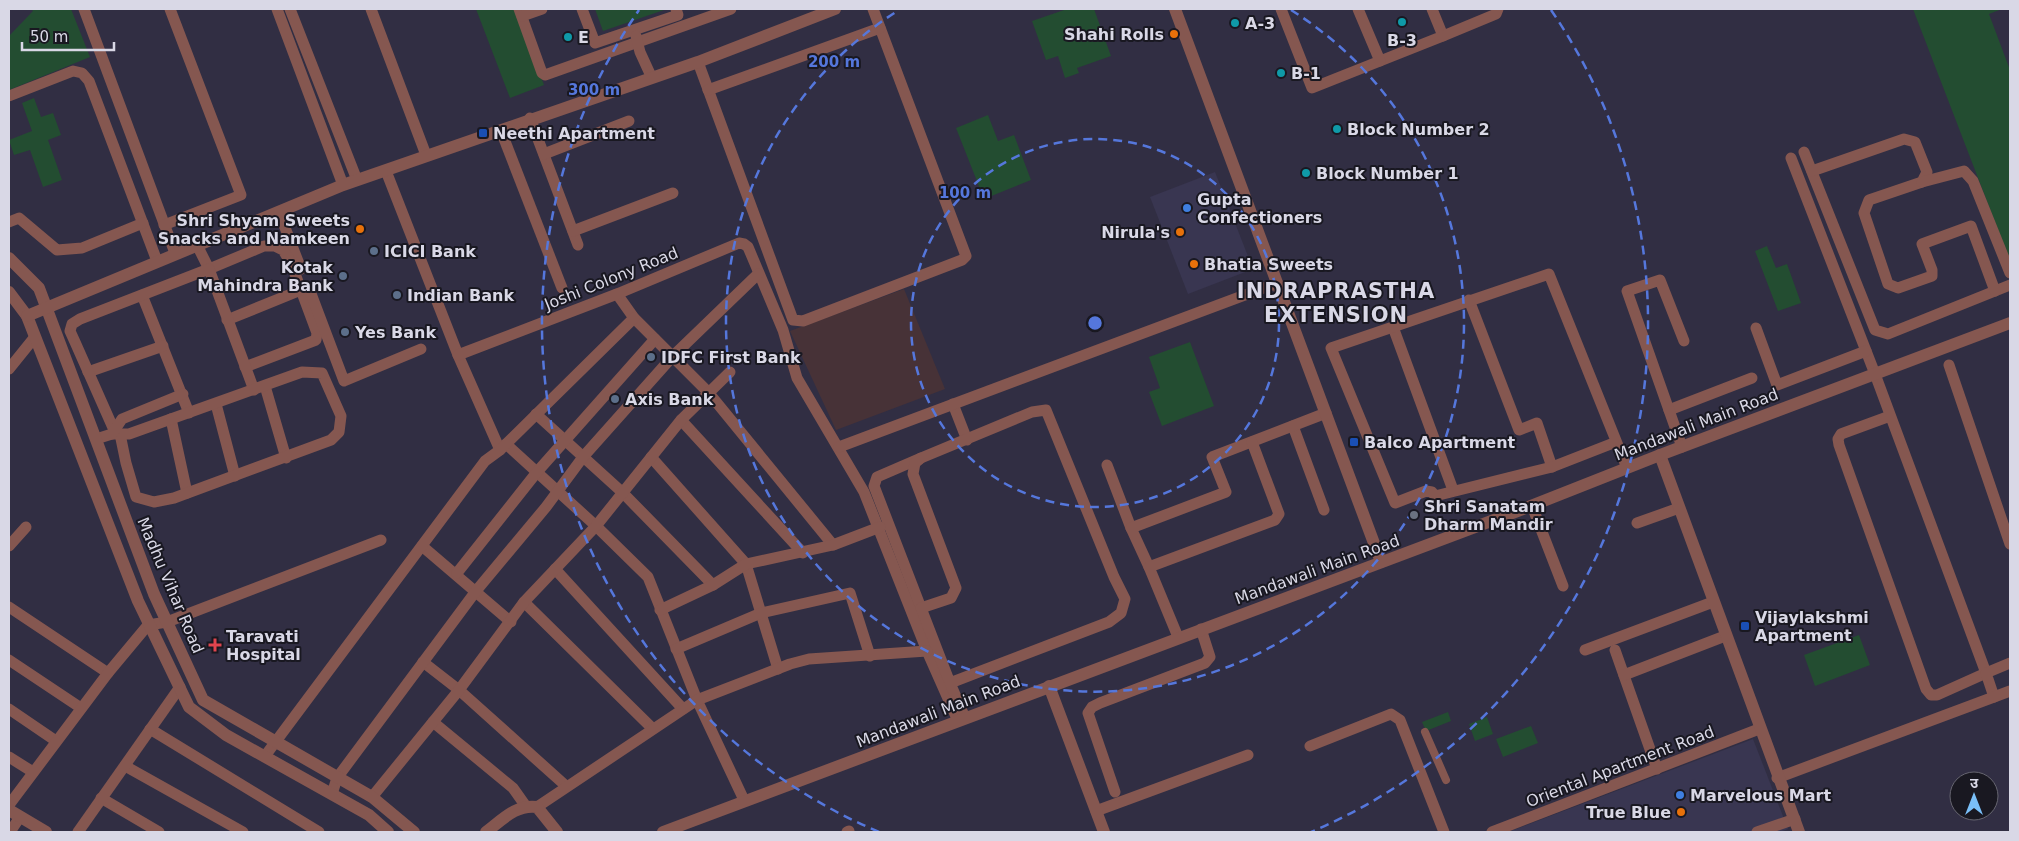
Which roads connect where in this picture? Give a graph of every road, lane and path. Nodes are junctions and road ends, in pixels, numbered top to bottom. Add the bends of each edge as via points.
1 (84, 9) edge
2 (170, 9) edge
3 (277, 9) edge
4 (290, 9) edge
5 (371, 9) edge
6 (542, 9) edge
7 (582, 9) edge
8 (676, 9) edge
9 (731, 9) edge
10 (835, 9) edge
11 (873, 9) edge
12 (1175, 9) edge
13 (1281, 9) edge
14 (1358, 9) edge
15 (1432, 9) edge
16 (1498, 9) edge
17 (521, 12) edge
18 (807, 14) edge
19 (880, 28) junction
20 (634, 29) junction
21 (1443, 36) junction
22 (639, 43) junction
23 (1380, 61) junction
24 (698, 62) junction
25 (651, 76) junction
26 (708, 90) junction
27 (9, 96) edge
28 (530, 118) junction
29 (630, 121) dead end
30 (501, 130) junction
31 (1804, 152) dead end
32 (544, 154) junction
33 (426, 155) junction
34 (1792, 158) dead end
35 (386, 171) junction
36 (1812, 171) junction
37 (357, 180) junction
38 (1922, 182) junction
39 (343, 185) junction
40 (673, 193) dead end
41 (279, 212) junction
42 (9, 222) edge
43 (143, 224) junction
44 (164, 225) junction
45 (573, 231) junction
46 (197, 244) junction
47 (578, 244) dead end
48 (175, 253) junction
49 (9, 258) edge
50 (157, 261) junction
51 (209, 269) junction
52 (2010, 273) edge
53 (758, 274) junction
54 (1277, 283) junction
55 (2010, 285) edge
56 (562, 288) dead end
57 (301, 290) junction
58 (1995, 291) junction
59 (9, 292) edge
60 (142, 294) junction
61 (617, 294) junction
62 (1469, 300) junction
63 (47, 309) junction
64 (26, 316) junction
65 (634, 318) junction
66 (227, 320) junction
67 (2010, 323) edge
68 (1393, 327) junction
69 (1756, 328) dead end
70 (34, 338) junction
71 (655, 339) junction
72 (1684, 340) dead end
73 (163, 346) junction
74 (421, 350) dead end
75 (1866, 351) junction
76 (458, 355) junction
77 (673, 356) junction
78 (1949, 365) dead end
79 (245, 367) junction
80 (9, 369) edge
81 (88, 372) junction
82 (730, 372) dead end
83 (1875, 374) junction
84 (1752, 378) dead end
85 (260, 388) junction
86 (708, 392) junction
87 (183, 394) junction
88 (216, 404) junction
89 (953, 404) junction
90 (1669, 410) junction
91 (189, 413) junction
92 (1326, 413) junction
93 (536, 414) junction
94 (1890, 416) junction
95 (171, 419) junction
96 (681, 420) junction
97 (1293, 426) junction
98 (116, 433) junction
99 (96, 439) junction
100 (565, 440) junction
101 (967, 440) junction
102 (1252, 442) junction
103 (1616, 442) junction
104 (503, 447) junction
105 (839, 447) junction
106 (1682, 447) junction
107 (1660, 455) junction
108 (583, 457) junction
109 (651, 457) junction
110 (286, 458) junction
111 (921, 458) junction
112 (1107, 465) dead end
113 (1552, 466) junction
114 (1627, 468) junction
115 (537, 472) junction
116 (235, 476) junction
117 (1453, 490) junction
118 (558, 491) junction
119 (187, 493) junction
120 (623, 493) junction
121 (1532, 506) junction
122 (1679, 508) junction
123 (1324, 510) dead end
124 (1637, 523) dead end
125 (596, 526) junction
126 (26, 527) dead end
127 (880, 527) junction
128 (1131, 528) junction
129 (381, 540) dead end
130 (833, 544) junction
131 (2010, 544) edge
132 (9, 546) edge
133 (422, 546) junction
134 (803, 552) junction
135 (1381, 562) junction
136 (746, 564) junction
137 (1149, 567) junction
138 (555, 570) junction
139 (457, 573) junction
140 (714, 585) junction
141 (1563, 586) dead end
142 (476, 591) junction
143 (524, 602) junction
144 (1713, 602) junction
145 (9, 607) edge
146 (921, 608) junction
147 (660, 610) junction
148 (761, 613) junction
149 (167, 622) junction
150 (511, 622) junction
151 (148, 626) junction
152 (1201, 629) junction
153 (1725, 636) junction
154 (1178, 638) junction
155 (676, 649) junction
156 (1585, 650) dead end
157 (1614, 650) dead end
158 (927, 651) junction
159 (870, 656) junction
160 (9, 660) edge
161 (423, 662) junction
162 (2010, 663) edge
163 (778, 669) junction
164 (108, 673) junction
165 (1986, 673) junction
166 (1624, 675) junction
167 (950, 683) junction
168 (1049, 686) junction
169 (180, 687) junction
170 (459, 690) junction
171 (2010, 691) edge
172 (1994, 697) junction
173 (203, 700) junction
174 (697, 700) junction
175 (189, 706) junction
176 (82, 708) junction
177 (9, 709) edge
178 (683, 709) junction
179 (961, 719) junction
180 (433, 722) junction
181 (150, 729) junction
182 (653, 729) junction
183 (1759, 729) junction
184 (1425, 732) dead end
185 (56, 741) junction
186 (275, 742) junction
187 (1310, 746) dead end
188 (1248, 755) dead end
189 (265, 756) junction
190 (9, 757) edge
191 (125, 766) junction
192 (1657, 769) junction
193 (33, 772) junction
194 (337, 778) junction
195 (1777, 778) junction
196 (1446, 780) dead end
197 (566, 786) junction
198 (1115, 792) dead end
199 (332, 794) junction
200 (372, 797) junction
201 (101, 798) junction
202 (744, 800) junction
203 (9, 805) edge
204 (531, 806) junction
205 (1096, 811) junction
206 (14, 813) edge
207 (1794, 819) junction
208 (1506, 830) edge
209 (1439, 831) edge
210 (10, 832) edge
211 (46, 832) edge
212 (78, 832) edge
213 (159, 832) edge
214 (243, 832) edge
215 (319, 832) edge
216 (388, 832) edge
217 (414, 832) edge
218 (486, 832) edge
219 (557, 832) edge
220 (663, 832) edge
221 (1104, 832) edge
222 (1492, 832) edge
223 (1757, 832) edge
224 (1799, 832) edge

1 - 44 street
2 - 44 street via 241,195
3 - 39 street
4 - 37 street
5 - 33 street
6 - 17 street
7 - 20 street via 595,43
8 - 20 street via 678,14
9 - 22 street
10 - 18 street
11 - 19 street
12 - 54 street
13 - 23 street via 1312,88
14 - 23 street
15 - 21 street
16 - 21 street via 1496,14
17 - 22 street via 545,75
18 - 24 street
19 - 26 street
19 - 26 street via 966,256 803,321 794,320
20 - 22 street
21 - 23 street
22 - 25 street
24 - 25 street
24 - 26 street
25 - 28 street
27 - 43 street via 73,71 82,73 89,81
28 - 30 street
28 - 32 street
29 - 32 street
30 - 33 street
30 - 56 street
31 - 36 street
32 - 45 street
33 - 35 street
34 - 75 street
35 - 37 street
35 - 76 street
36 - 38 street via 1904,139 1915,142 1927,172
36 - 58 street via 1876,330 1888,334
37 - 39 street
38 - 52 street via 1964,171 1973,181
38 - 58 street via 1870,200 1864,213 1888,284 1898,288 1932,276 1922,244 1971,226
39 - 41 street
40 - 45 street
41 - 46 street
41 - 74 street via 344,381
42 - 43 street via 19,218 57,250 82,248
43 - 50 street
44 - 48 street
45 - 47 street
46 - 48 street
46 - 51 street
48 - 50 street
49 - 63 street, Madhu Vihar Road via 39,288
50 - 63 street
51 - 57 street via 264,246 275,246 283,250 291,263
51 - 60 street
51 - 66 street
53 - 61 street, Joshi Colony Road via 748,247 739,244
53 - 77 street
53 - 105 street via 783,330 797,378
54 - 89 street
54 - 92 street
55 - 58 street
57 - 66 street
57 - 79 street via 317,333 316,340
59 - 64 street, Madhu Vihar Road
60 - 73 street
60 - 81 street via 72,324 70,330
61 - 65 street
61 - 76 street, Joshi Colony Road
62 - 68 street
62 - 103 street via 1549,274
62 - 113 street via 1519,430 1537,423
63 - 64 street
63 - 99 street, Madhu Vihar Road
64 - 70 street, Madhu Vihar Road
65 - 71 street
65 - 93 street
66 - 79 street
67 - 83 street, Mandawali Main Road
68 - 117 street
68 - 117 street via 1331,348 1395,503 1426,491 1435,496
69 - 75 street via 1776,385
70 - 80 street
70 - 151 street, Madhu Vihar Road
71 - 77 street
71 - 100 street
72 - 90 street via 1660,280 1627,291
73 - 81 street
73 - 87 street
75 - 83 street
76 - 104 street
77 - 86 street
77 - 108 street
78 - 131 street
79 - 85 street
81 - 98 street
82 - 86 street
83 - 94 street
83 - 106 street, Mandawali Main Road
84 - 90 street
85 - 88 street
85 - 110 street
85 - 110 street via 302,372 322,373 341,416 339,432 331,440
86 - 96 street
86 - 130 street
87 - 91 street
87 - 98 street via 122,419
88 - 91 street
88 - 116 street
89 - 101 street
89 - 105 street
90 - 106 street
91 - 95 street
92 - 97 street
92 - 135 street
93 - 100 street
93 - 104 street
94 - 165 street
94 - 165 street via 1841,434 1838,439 1926,688 1931,695 1938,695
95 - 98 street via 129,434
95 - 119 street
96 - 109 street
96 - 134 street
97 - 102 street
97 - 123 street
98 - 99 street
98 - 119 street via 136,496 154,502
99 - 149 street, Madhu Vihar Road
100 - 108 street
100 - 115 street
101 - 111 street
101 - 167 street via 1032,412 1046,410 1125,600 1122,613 1109,622
102 - 128 street via 1212,457 1226,492
102 - 137 street via 1280,514 1275,520
103 - 113 street
103 - 114 street
104 - 115 street
104 - 133 street via 485,461
105 - 127 street
106 - 107 street, Mandawali Main Road
107 - 114 street, Mandawali Main Road
107 - 122 street
108 - 118 street
108 - 120 street
109 - 120 street
109 - 136 street
110 - 116 street
111 - 146 street via 915,464 914,474 956,588 951,598
111 - 146 street via 877,476 874,486
112 - 128 street
113 - 117 street
114 - 121 street, Mandawali Main Road
115 - 118 street
115 - 139 street
116 - 119 street
118 - 125 street
118 - 142 street
120 - 125 street
120 - 140 street
121 - 135 street, Mandawali Main Road
121 - 141 street
122 - 124 street
122 - 144 street
125 - 138 street
125 - 147 street via 648,578
126 - 132 street
127 - 130 street
127 - 158 street
128 - 137 street
129 - 149 street
130 - 134 street
133 - 139 street
133 - 186 street
134 - 136 street
135 - 152 street, Mandawali Main Road
136 - 140 street
136 - 148 street
137 - 154 street
138 - 143 street
138 - 178 street
139 - 142 street
140 - 147 street
142 - 150 street
142 - 161 street
143 - 150 street
143 - 182 street
144 - 153 street
144 - 156 street
145 - 164 street
146 - 167 street
147 - 155 street
148 - 155 street
148 - 159 street via 850,593
148 - 163 street
149 - 151 street
149 - 173 street, Madhu Vihar Road
150 - 170 street
151 - 164 street
151 - 169 street, Madhu Vihar Road
152 - 154 street, Mandawali Main Road
152 - 198 street via 1210,657 1205,663 1100,703 1088,713
153 - 166 street
153 - 183 street
154 - 168 street, Mandawali Main Road
155 - 174 street
157 - 166 street
158 - 159 street
158 - 179 street
159 - 163 street via 809,659
160 - 176 street
161 - 170 street
161 - 194 street
162 - 165 street
163 - 174 street
164 - 176 street
165 - 172 street
166 - 192 street
167 - 179 street
168 - 179 street, Mandawali Main Road
168 - 205 street
169 - 175 street, Madhu Vihar Road
169 - 181 street
170 - 180 street
170 - 197 street
171 - 172 street
172 - 195 street
173 - 175 street
173 - 186 street
174 - 178 street
174 - 202 street
175 - 189 street, Madhu Vihar Road via 226,734
176 - 185 street
177 - 185 street
178 - 182 street
179 - 202 street, Mandawali Main Road
180 - 200 street
180 - 204 street
181 - 191 street
181 - 215 street
182 - 197 street
183 - 192 street, Oriental Apartment Road
183 - 195 street
184 - 196 street
185 - 193 street
186 - 189 street
186 - 194 street
187 - 209 street via 1391,714 1400,720
188 - 205 street
189 - 199 street, Madhu Vihar Road
190 - 193 street
191 - 201 street
191 - 214 street
192 - 208 street, Oriental Apartment Road
193 - 203 street
194 - 199 street
194 - 200 street
195 - 207 street
197 - 204 street
199 - 216 street, Madhu Vihar Road via 369,815
200 - 217 street
201 - 212 street
201 - 213 street
202 - 220 street, Mandawali Main Road
204 - 218 street via 513,811
204 - 219 street
205 - 221 street
206 - 210 street
206 - 211 street
207 - 223 street
207 - 224 street
208 - 222 street, Oriental Apartment Road

